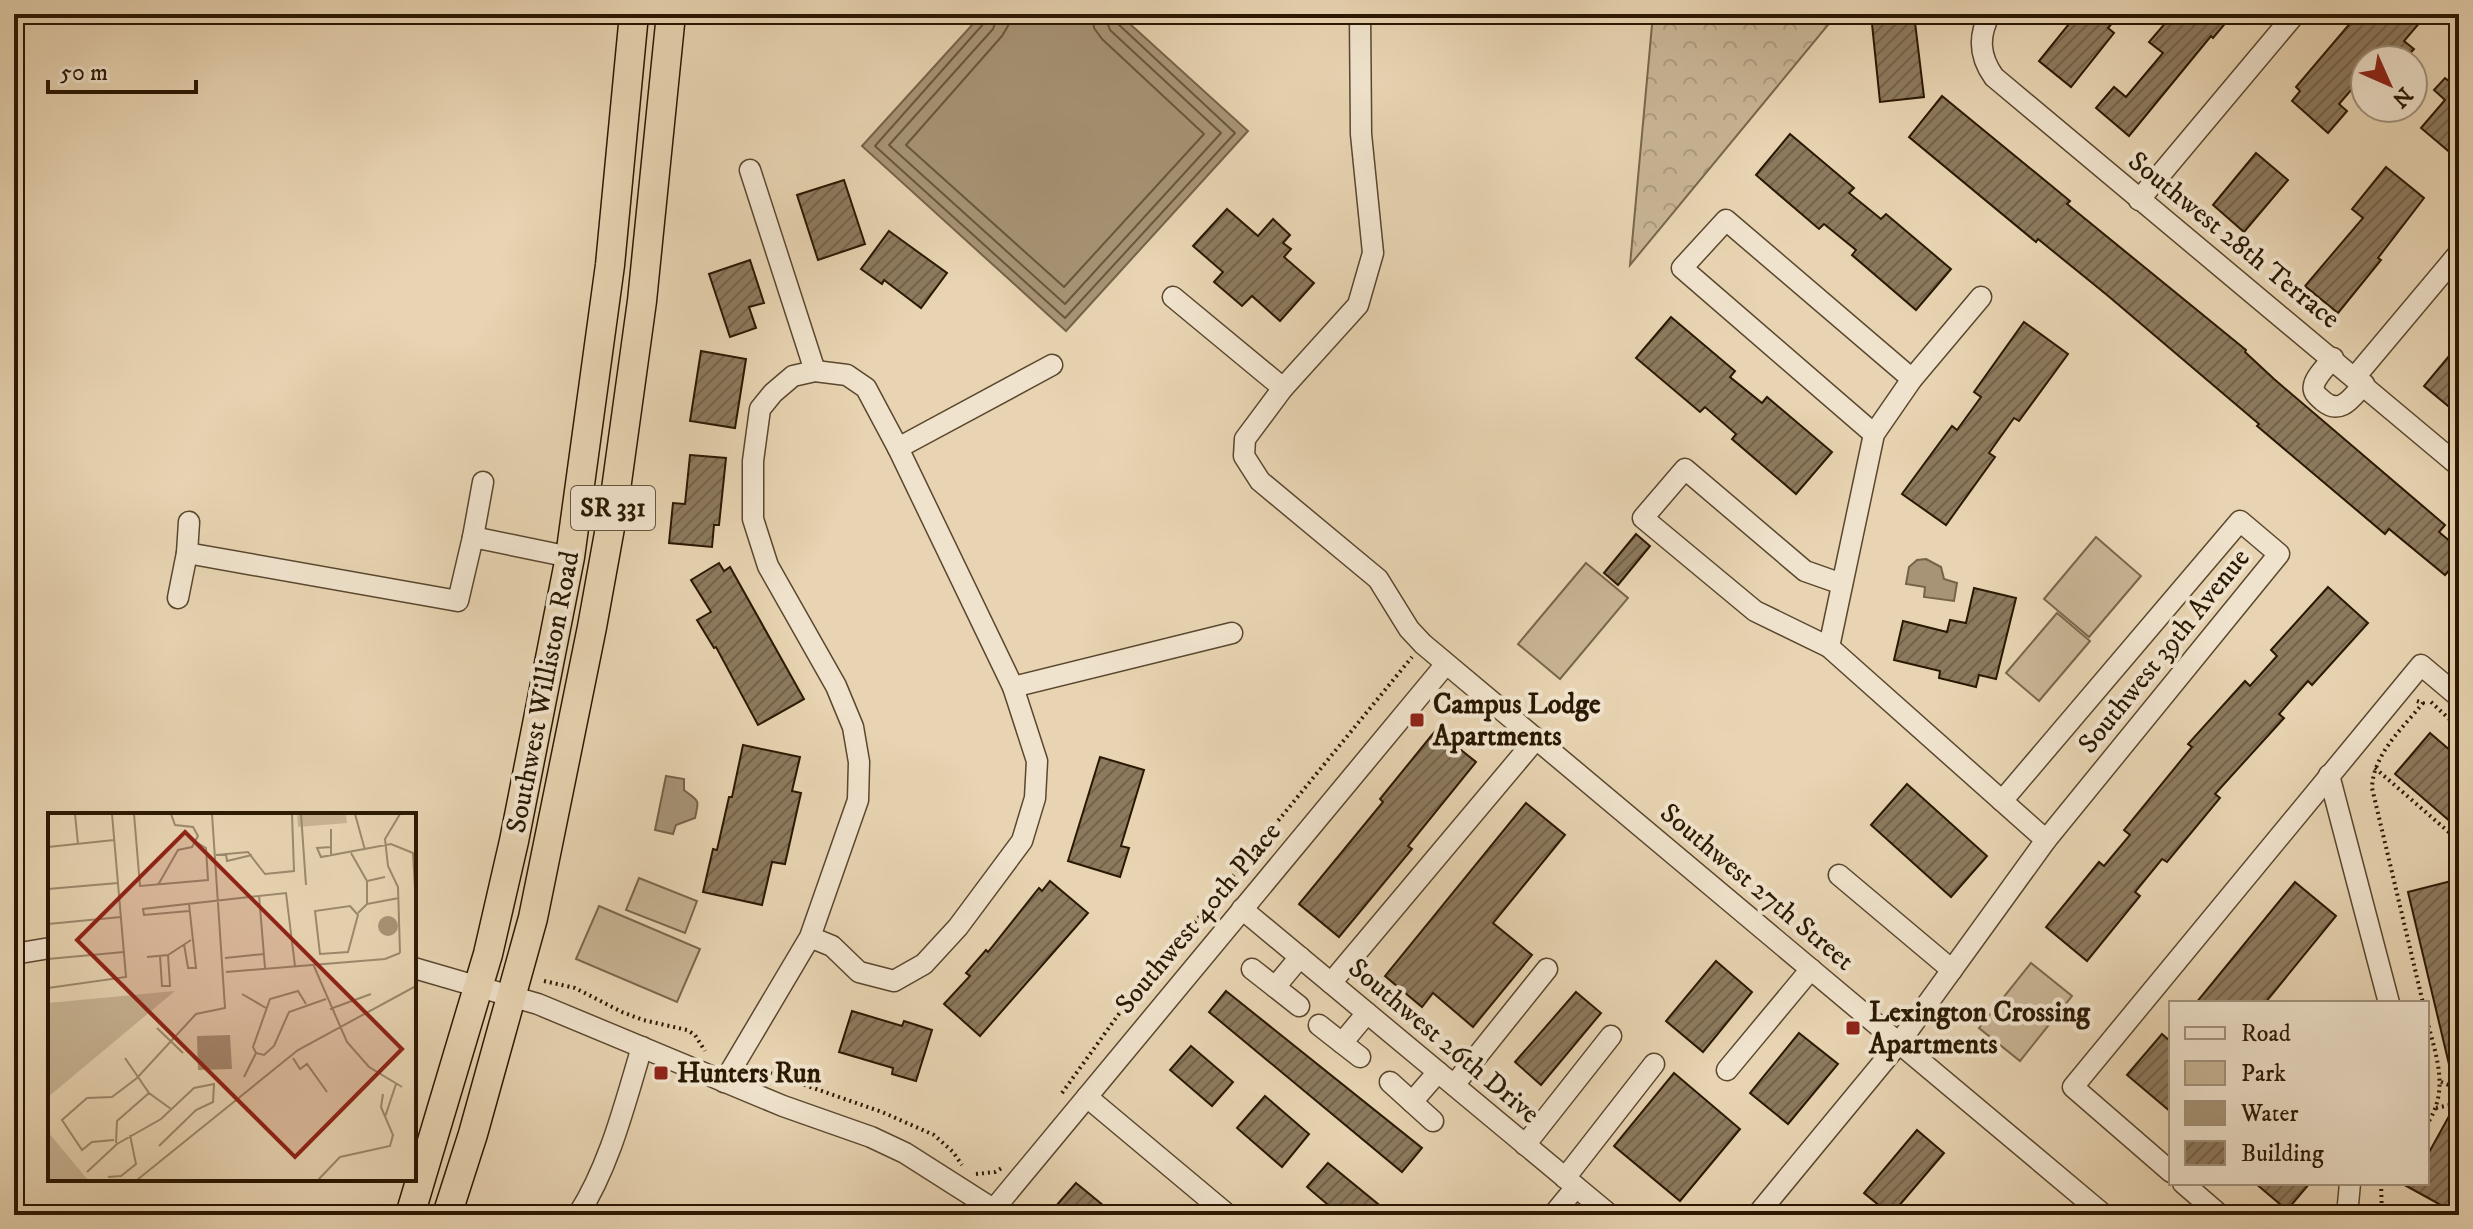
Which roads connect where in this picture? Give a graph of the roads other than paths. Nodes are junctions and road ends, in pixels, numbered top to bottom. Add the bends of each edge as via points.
1 (634, 14) edge
2 (671, 14) edge
3 (1360, 14) edge
4 (1990, 14) edge
5 (2295, 14) edge
6 (750, 170) dead end
7 (2139, 200) junction
8 (2459, 253) edge
9 (1173, 297) dead end
10 (1981, 297) dead end
11 (2333, 358) junction
12 (1052, 365) dead end
13 (815, 371) junction
14 (1912, 379) junction
15 (2360, 380) junction
16 (1283, 388) junction
17 (1874, 434) junction
18 (898, 448) junction
19 (2459, 466) edge
20 (483, 482) dead end
21 (189, 522) dead end
22 (473, 537) junction
23 (187, 553) junction
24 (570, 557) junction
25 (1842, 584) junction
26 (178, 598) dead end
27 (1232, 633) dead end
28 (1829, 647) junction
29 (1446, 664) junction
30 (1013, 687) junction
31 (2459, 697) edge
32 (1536, 739) junction
33 (2329, 775) junction
34 (2002, 801) junction
35 (2046, 840) junction
36 (1839, 875) dead end
37 (1242, 909) junction
38 (810, 937) junction
39 (48, 948) edge
40 (14, 954) edge
41 (1300, 957) junction
42 (416, 969) edge
43 (1252, 969) dead end
44 (1547, 969) dead end
45 (1811, 969) junction
46 (1952, 970) junction
47 (1331, 983) junction
48 (479, 986) junction
49 (1275, 987) junction
50 (513, 996) junction
51 (2388, 1001) edge
52 (1299, 1006) dead end
53 (1367, 1013) junction
54 (1319, 1025) dead end
55 (1611, 1036) dead end
56 (1342, 1043) junction
57 (1899, 1043) junction
58 (642, 1047) junction
59 (1360, 1057) dead end
60 (1654, 1064) dead end
61 (1727, 1070) dead end
62 (1446, 1078) junction
63 (724, 1082) junction
64 (1390, 1082) dead end
65 (1087, 1097) junction
66 (1412, 1102) junction
67 (1433, 1121) dead end
68 (1525, 1145) junction
69 (2169, 1170) edge
70 (1570, 1182) junction
71 (2185, 1185) edge
72 (2350, 1185) edge
73 (989, 1213) edge
74 (410, 1215) edge
75 (447, 1215) edge
76 (578, 1215) edge
77 (1228, 1215) edge
78 (1553, 1215) edge
79 (1610, 1215) edge
80 (1757, 1215) edge
81 (2104, 1215) edge
82 (2220, 1215) edge
83 (2347, 1215) edge

1 - 24 highway, Southwest Williston Road / SR 331 via 610,265
2 - 50 highway, Southwest Williston Road / SR 331 via 642,301 613,511
3 - 16 street, Southwest 27th Street via 1361,134 1373,253 1358,305
4 - 7 street, Southwest 28th Terrace via 1982,29 1982,52 1994,77
5 - 7 street
6 - 13 street
7 - 11 street, Southwest 28th Terrace
8 - 15 street
9 - 16 street
10 - 14 street
11 - 15 street, Southwest 28th Terrace
11 - 15 street via 2313,388 2331,408 2346,404
12 - 18 street
13 - 18 street via 847,375 866,388
13 - 38 street via 793,376 760,409 753,461 753,519 768,566 836,686 853,727 859,762 858,800
14 - 17 street
14 - 17 street via 1726,220 1682,268
15 - 19 street, Southwest 28th Terrace
16 - 29 street, Southwest 27th Street via 1245,439 1244,456 1260,481 1378,579 1409,629
17 - 25 street
18 - 30 street
20 - 22 street
21 - 23 street
22 - 23 street via 458,601
22 - 24 street
23 - 26 street
24 - 48 highway, Southwest Williston Road / SR 331 via 514,841
25 - 28 street
25 - 28 street via 1805,571 1685,469 1643,518 1755,611
27 - 30 street
28 - 34 street
29 - 32 street, Southwest 27th Street
29 - 37 street, Southwest 40th Place
30 - 38 street via 1037,761 1035,798 1022,841 958,927 924,964 894,981 859,972 832,946
31 - 33 street via 2421,665
32 - 45 street, Southwest 27th Street
32 - 47 street
33 - 51 street
33 - 69 street via 2073,1087
34 - 35 street
34 - 35 street, Southwest 39th Avenue via 2240,521 2279,554
35 - 46 street, Southwest 39th Avenue
36 - 46 street
37 - 41 street, Southwest 26th Drive
37 - 65 street, Southwest 40th Place
38 - 63 street
39 - 40 street
41 - 47 street, Southwest 26th Drive
41 - 49 street
42 - 48 street
43 - 49 street
44 - 62 street
45 - 57 street, Southwest 27th Street
45 - 61 street
46 - 57 street, Southwest 39th Avenue
47 - 53 street, Southwest 26th Drive
48 - 50 street
48 - 74 highway, Southwest Williston Road / SR 331
49 - 52 street
50 - 58 street
50 - 75 highway, Southwest Williston Road / SR 331
53 - 56 street
53 - 62 street, Southwest 26th Drive
54 - 56 street
55 - 68 street
56 - 59 street
57 - 80 street, Southwest 39th Avenue
57 - 81 street, Southwest 27th Street
58 - 63 street
58 - 76 street via 612,1140
60 - 70 street
62 - 66 street
62 - 68 street, Southwest 26th Drive
63 - 73 street via 894,1148
64 - 66 street
65 - 73 street, Southwest 40th Place
65 - 77 street
66 - 67 street
68 - 70 street, Southwest 26th Drive
70 - 78 street
70 - 79 street, Southwest 26th Drive
71 - 82 street
72 - 83 street

